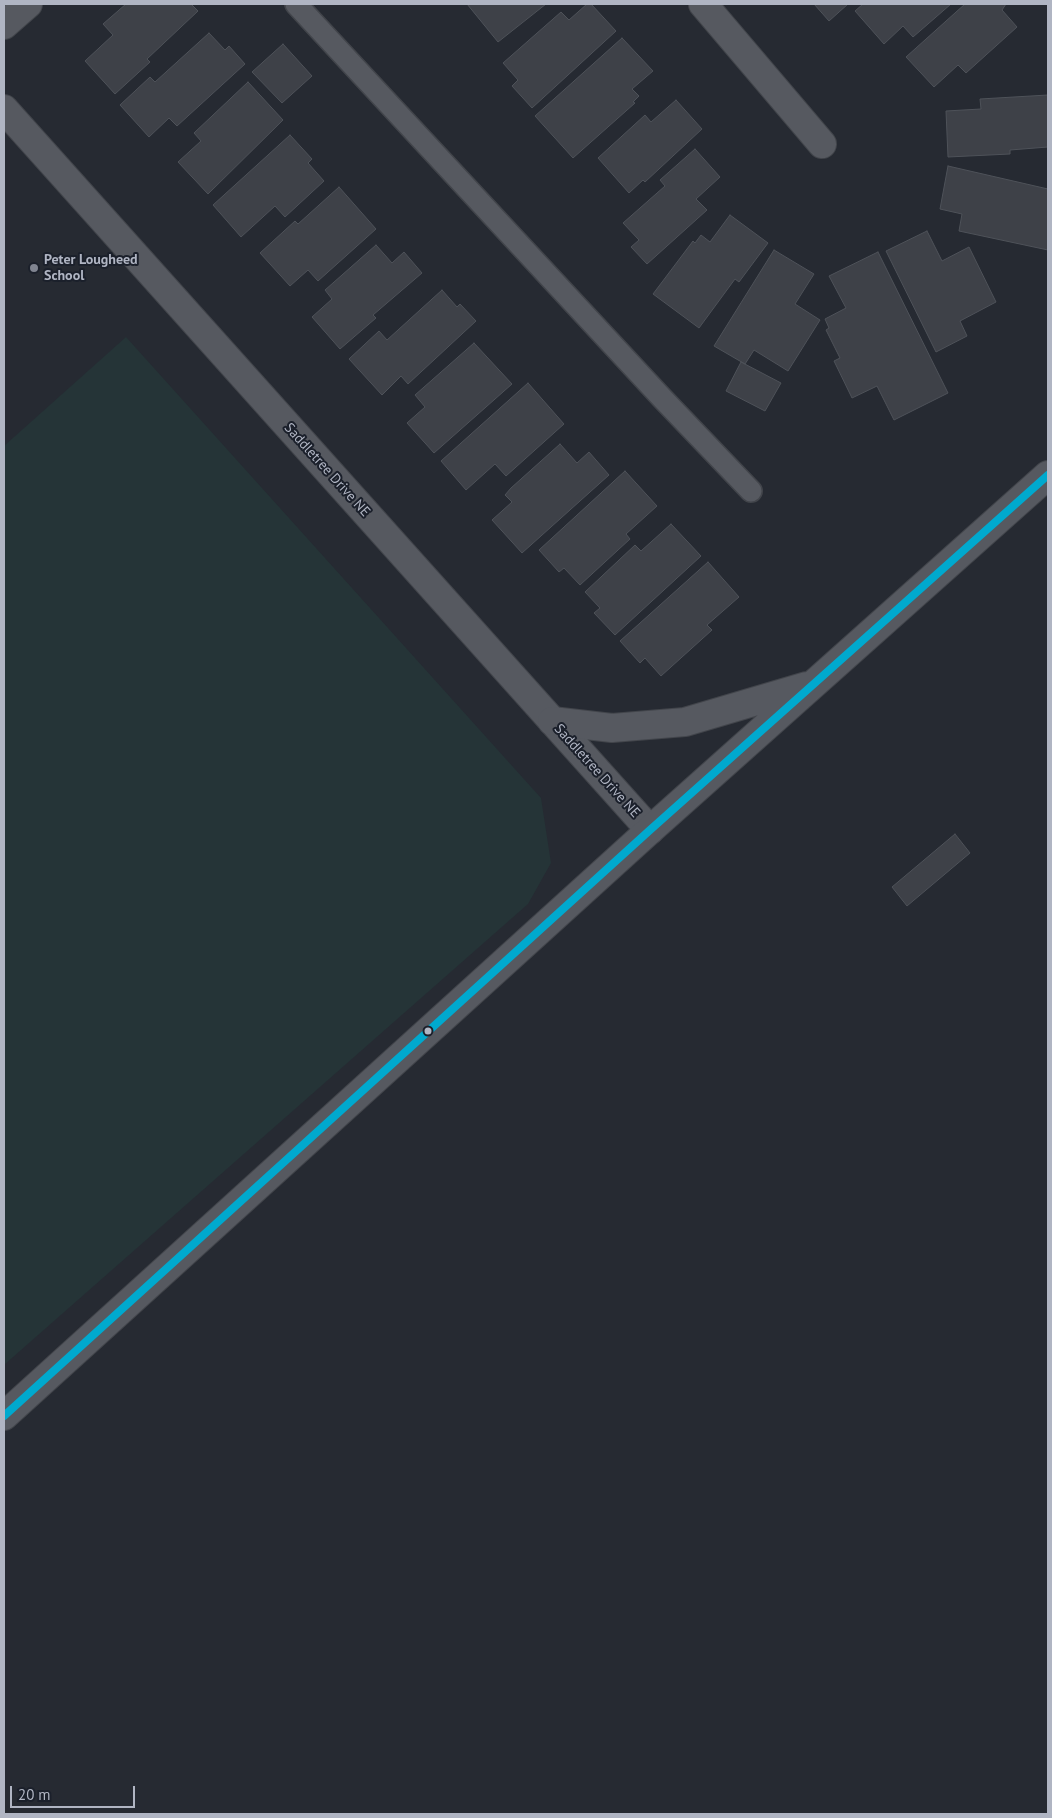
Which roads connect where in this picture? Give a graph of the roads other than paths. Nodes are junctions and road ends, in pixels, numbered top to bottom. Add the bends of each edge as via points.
1 (28, 4) edge
2 (296, 4) edge
3 (704, 4) edge
4 (4, 26) edge
5 (4, 109) edge
6 (822, 144) dead end
7 (1048, 475) edge
8 (751, 492) dead end
9 (816, 684) junction
10 (552, 721) junction
11 (650, 830) junction
12 (4, 1416) edge

1 - 4 street
2 - 8 lane
3 - 6 street
5 - 10 street, Saddletree Drive NE
7 - 9 street
9 - 10 street via 685,722 612,728
9 - 11 street
10 - 11 street, Saddletree Drive NE
11 - 12 street

